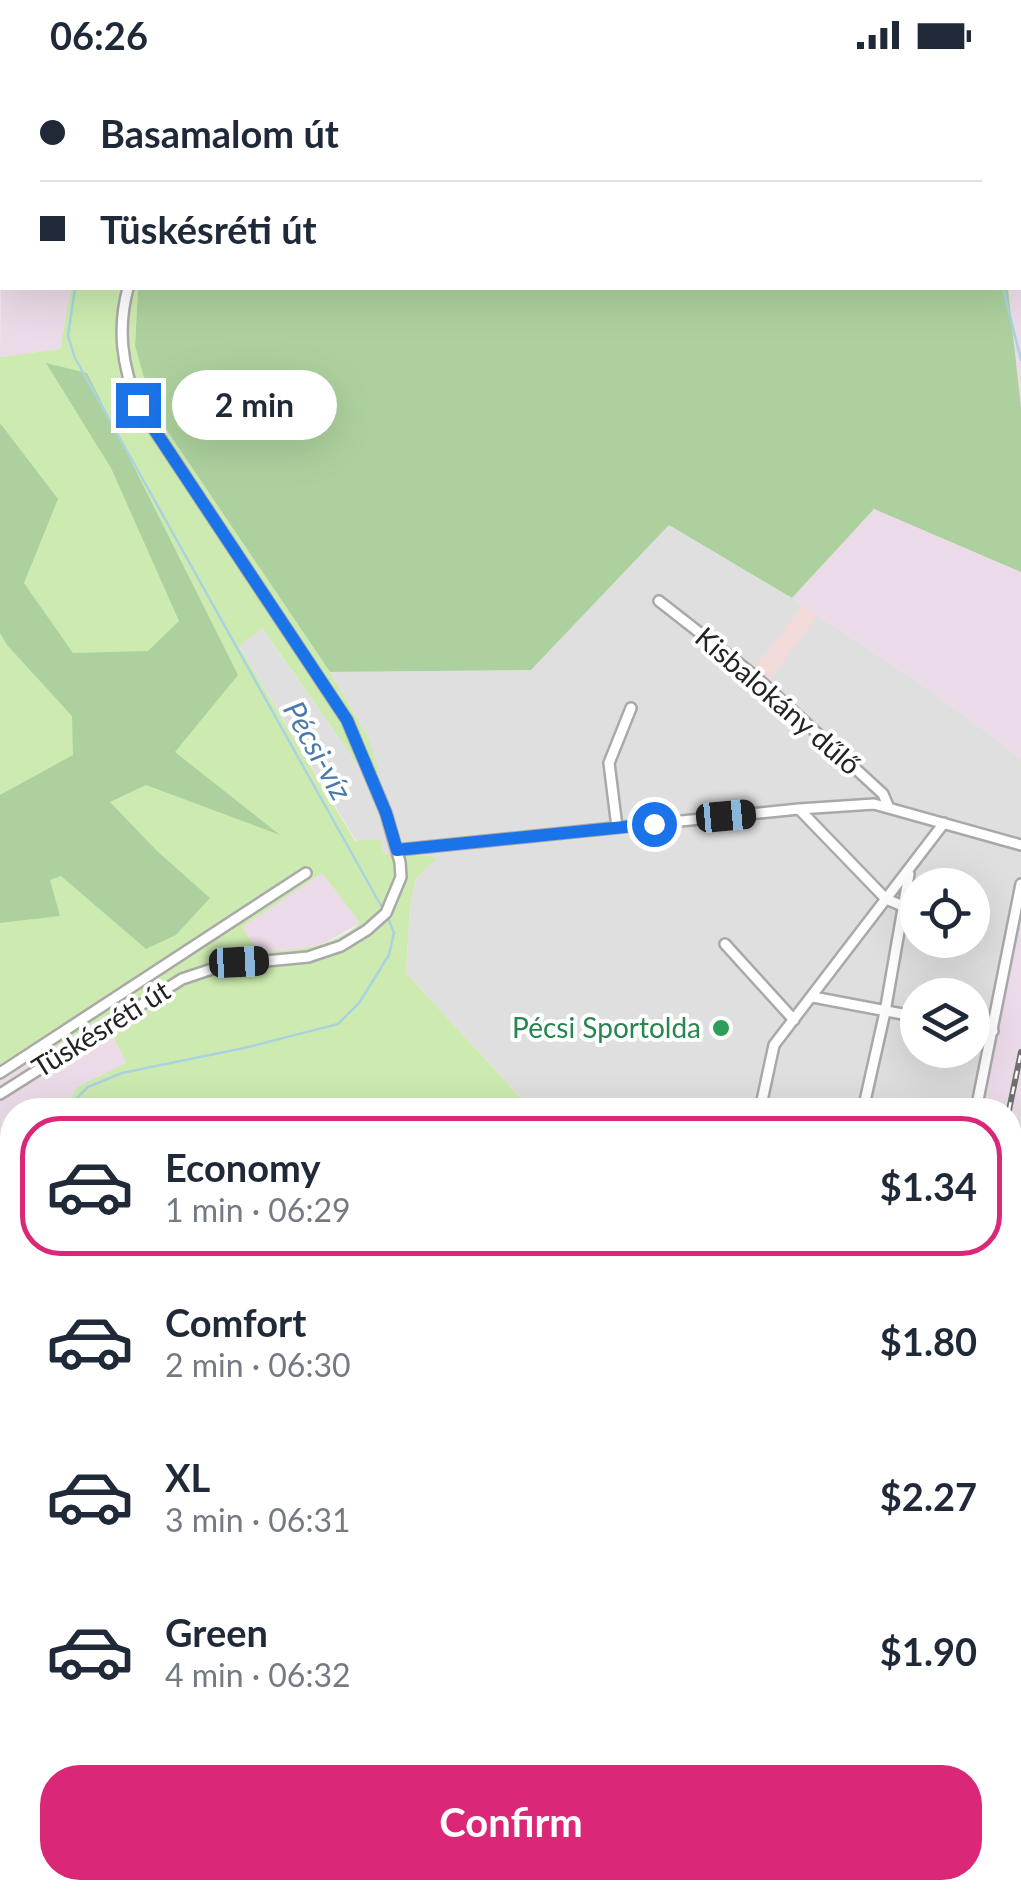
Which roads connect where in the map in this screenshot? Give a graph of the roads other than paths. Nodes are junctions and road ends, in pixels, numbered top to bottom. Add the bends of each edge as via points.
1 (128, 290) edge
2 (659, 601) dead end
3 (631, 708) dead end
4 (889, 808) junction
5 (799, 809) junction
6 (944, 823) junction
7 (617, 827) junction
8 (1021, 845) edge
9 (397, 850) junction
10 (911, 868) edge
11 (306, 873) dead end
12 (900, 882) edge
13 (1021, 884) edge
14 (886, 899) junction
15 (900, 905) edge
16 (900, 923) edge
17 (725, 944) dead end
18 (813, 997) junction
19 (884, 1012) junction
20 (900, 1015) edge
21 (794, 1020) junction
22 (990, 1030) edge
23 (993, 1031) junction
24 (0, 1073) edge
25 (0, 1094) edge
26 (763, 1098) edge
27 (866, 1098) edge
28 (979, 1098) edge

1 - 9 street, Tüskésréti út via 122,349 138,405 347,720
2 - 4 street, Kisbalokány dűlő via 755,676 883,794
3 - 7 street via 609,763
4 - 5 street
4 - 6 street
5 - 7 street
5 - 14 street
6 - 8 street
6 - 10 street
7 - 9 street
9 - 25 street, Tüskésréti út via 400,877 390,908 358,936 323,954 224,964 182,979
11 - 24 street
12 - 14 street
13 - 23 street
14 - 15 street
14 - 18 street
16 - 19 street
17 - 21 street
18 - 19 street
18 - 21 street
19 - 20 street
19 - 27 street
21 - 26 street via 774,1045
22 - 23 street
23 - 28 street

